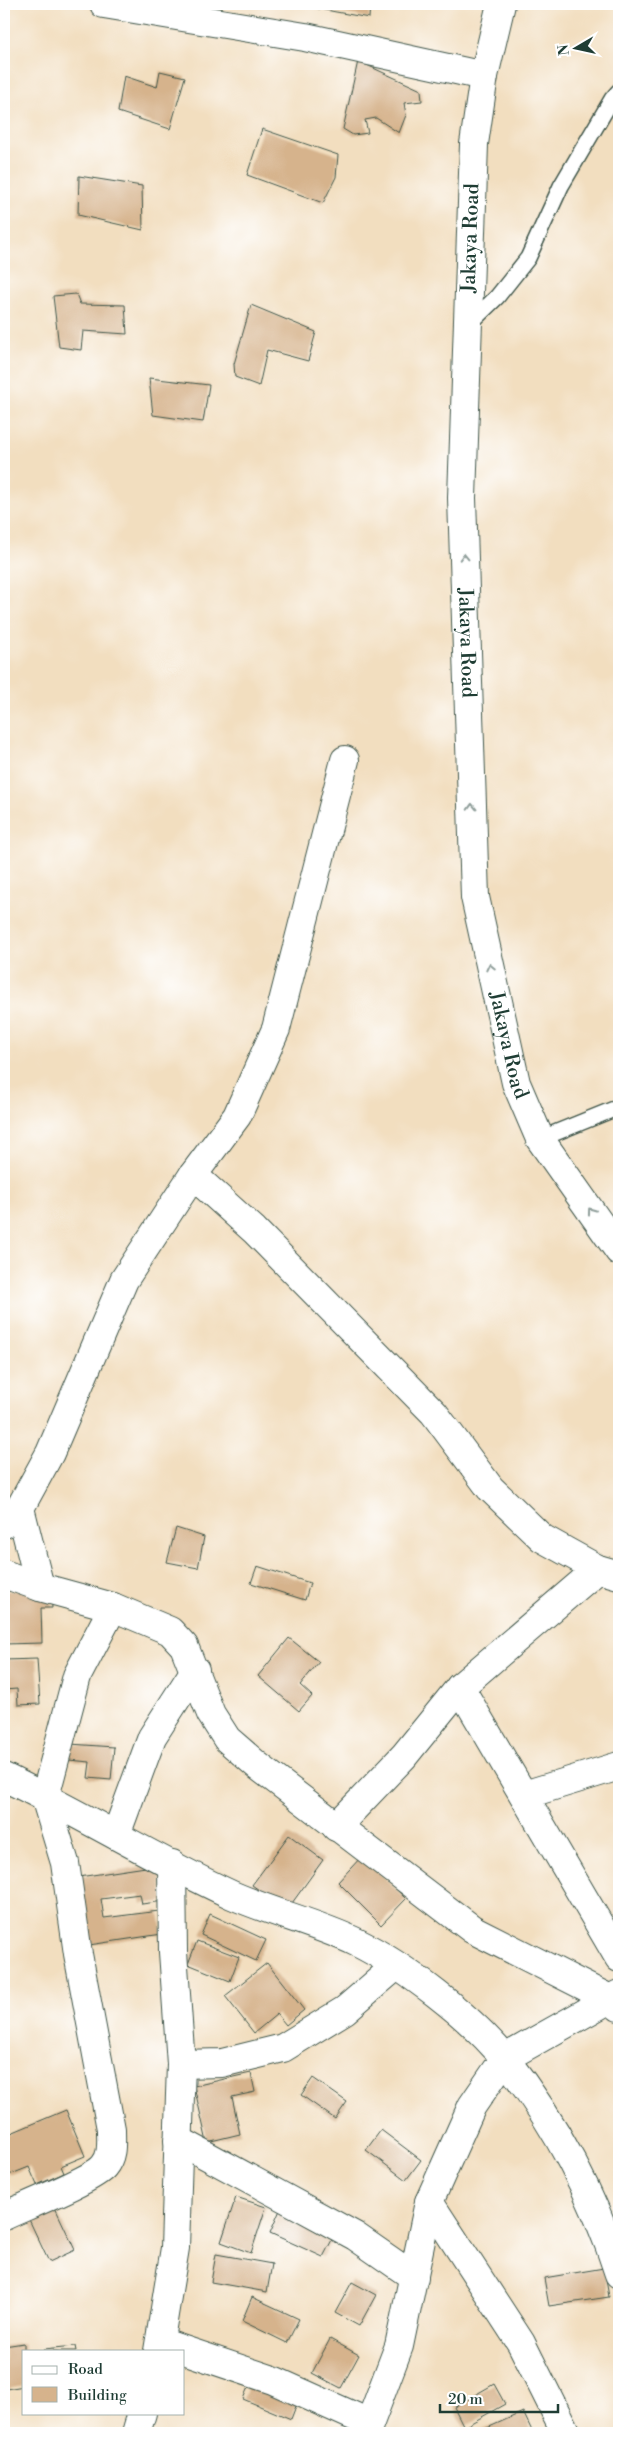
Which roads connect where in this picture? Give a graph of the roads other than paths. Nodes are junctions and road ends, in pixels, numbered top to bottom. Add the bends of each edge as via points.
1 (104, 4) edge
2 (502, 4) edge
3 (484, 76) junction
4 (619, 92) edge
5 (468, 325) junction
6 (345, 760) dead end
7 (619, 1107) edge
8 (540, 1139) junction
9 (193, 1175) junction
10 (619, 1251) edge
11 (12, 1516) edge
12 (608, 1572) edge
13 (4, 1574) edge
14 (40, 1587) junction
15 (113, 1607) junction
16 (195, 1670) junction
17 (460, 1687) junction
18 (619, 1766) edge
19 (4, 1777) edge
20 (524, 1795) junction
21 (45, 1797) junction
22 (336, 1827) junction
23 (116, 1835) junction
24 (172, 1864) junction
25 (619, 1958) edge
26 (396, 1966) junction
27 (616, 2000) edge
28 (505, 2058) junction
29 (181, 2064) junction
30 (178, 2140) junction
31 (429, 2202) junction
32 (4, 2216) edge
33 (619, 2274) edge
34 (414, 2276) junction
35 (159, 2346) edge
36 (172, 2350) edge
37 (185, 2354) edge
38 (142, 2414) edge
39 (368, 2428) edge
40 (136, 2433) edge
41 (566, 2433) edge

1 - 3 street via 305,37
2 - 3 street, Jakaya Road
3 - 5 street, Jakaya Road via 474,144
4 - 5 lane via 561,186 528,258 497,297
8 -> 5 street, Jakaya Road via 516,1083 474,896 462,498
6 - 9 street via 276,1029 237,1116
7 - 8 lane
10 -> 8 street, Jakaya Road
9 - 11 street via 124,1280 50,1453
9 - 12 street via 254,1230 434,1413 490,1488 542,1538
11 - 14 street
12 - 17 street
13 - 14 street
14 - 15 street
15 - 16 street via 170,1631 184,1646
15 - 21 street via 78,1676
16 - 22 street via 211,1714 227,1739
16 - 23 street via 152,1737
17 - 20 street
17 - 22 street via 404,1756
18 - 20 street
19 - 21 street
20 - 25 street
21 - 23 street
21 - 32 street via 65,1863 78,1954 111,2129 112,2151 104,2167 90,2176
22 - 27 street via 472,1929
23 - 24 street
24 - 26 street via 273,1912 336,1933
24 - 29 street via 172,1952
26 - 28 street via 456,2009
26 - 29 street via 345,2010 283,2048 222,2062
27 - 28 street
28 - 31 street via 472,2106
28 - 33 street via 552,2126 611,2247
29 - 30 street
30 - 34 street via 355,2236
30 - 35 street via 175,2248
31 - 34 street
31 - 41 street via 521,2344
34 - 39 street via 399,2346
35 - 36 street
37 - 39 street via 273,2380
38 - 40 street

